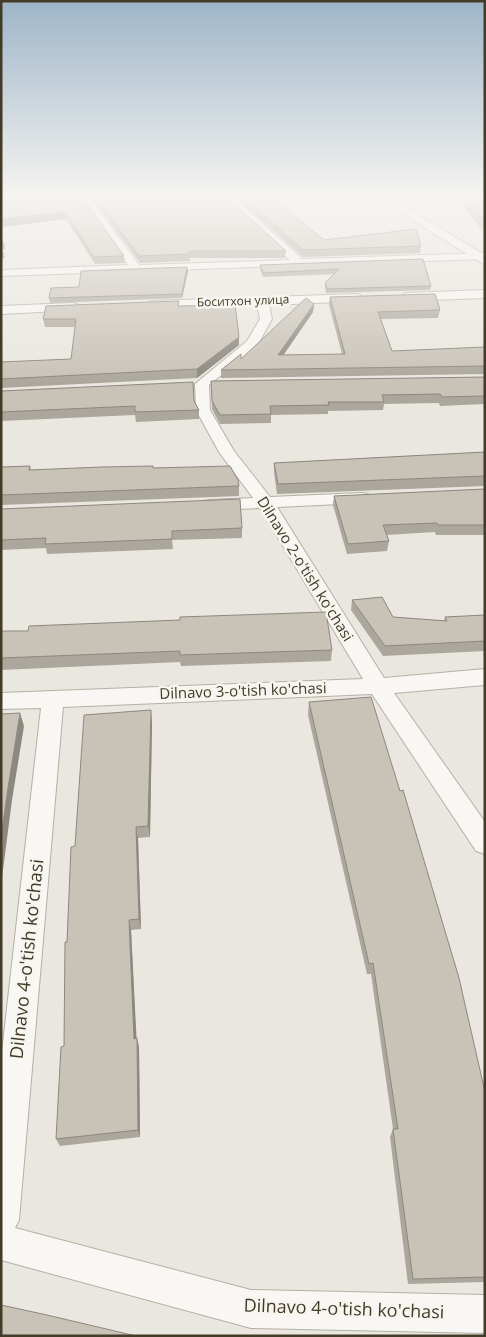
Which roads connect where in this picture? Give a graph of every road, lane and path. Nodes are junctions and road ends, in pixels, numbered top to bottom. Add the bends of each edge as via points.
1 (129, 259) edge
2 (296, 259) edge
3 (418, 259) edge
4 (299, 262) junction
5 (136, 269) junction
6 (1, 273) edge
7 (485, 294) edge
8 (398, 297) edge
9 (368, 298) edge
10 (262, 301) junction
11 (136, 305) edge
12 (88, 307) edge
13 (1, 310) edge
14 (197, 384) junction
15 (221, 384) edge
16 (379, 497) edge
17 (265, 502) junction
18 (196, 505) edge
19 (485, 677) edge
20 (378, 686) junction
21 (54, 698) junction
22 (1, 701) edge
23 (485, 843) edge
24 (1, 1220) edge
25 (1, 1242) edge
26 (485, 1314) edge

1 - 5 street
2 - 4 street
3 - 4 street
4 - 5 street
5 - 6 street
7 - 8 street
9 - 10 street, Боситхон улица
10 - 11 street, Боситхон улица
10 - 14 street via 266,319 252,343
12 - 13 street
14 - 15 street
14 - 17 street, Dilnavo 2-o'tish ko'chasi via 203,410 227,452
16 - 17 street
17 - 18 street
17 - 20 street, Dilnavo 2-o'tish ko'chasi
19 - 20 street, Dilnavo 3-o'tish ko'chasi
20 - 21 street, Dilnavo 3-o'tish ko'chasi
20 - 23 street, Dilnavo 2-o'tish ko'chasi
21 - 22 street, Dilnavo 3-o'tish ko'chasi
21 - 24 street, Dilnavo 4-o'tish ko'chasi
25 - 26 street, Dilnavo 4-o'tish ko'chasi via 251,1309

